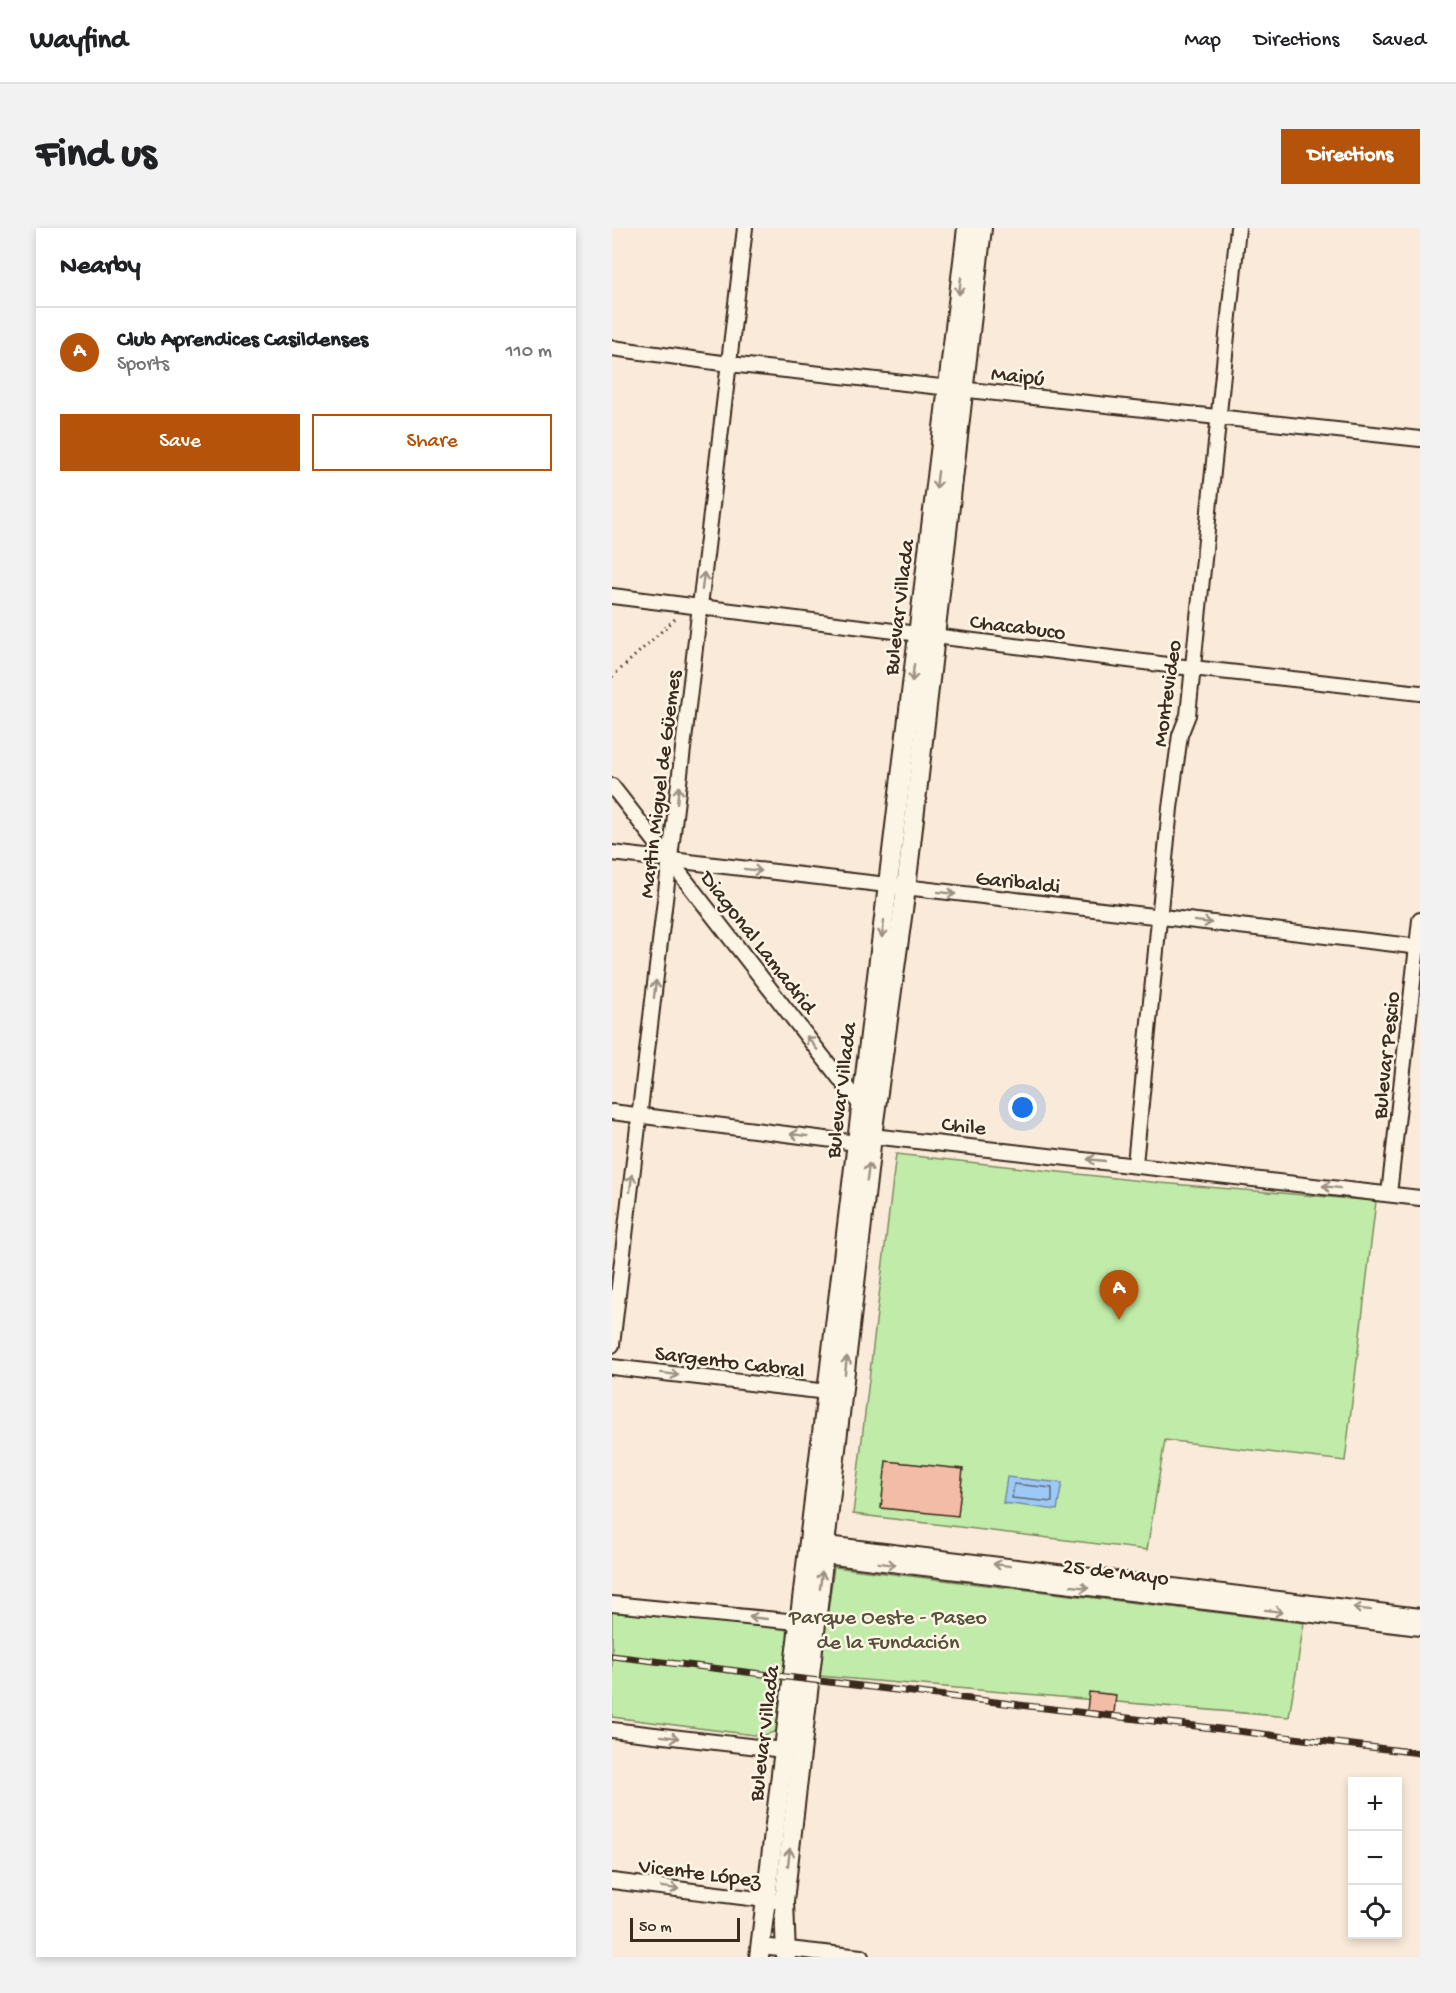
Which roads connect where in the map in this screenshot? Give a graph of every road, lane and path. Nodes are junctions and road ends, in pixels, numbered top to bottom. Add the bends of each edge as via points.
1 (745, 228) edge
2 (967, 228) edge
3 (982, 228) edge
4 (1238, 228) edge
5 (612, 348) edge
6 (729, 364) junction
7 (956, 389) junction
8 (1218, 416) junction
9 (1420, 439) edge
10 (612, 596) edge
11 (694, 607) junction
12 (926, 636) junction
13 (1192, 669) junction
14 (612, 677) edge
15 (1420, 693) edge
16 (612, 786) edge
17 (612, 853) edge
18 (670, 860) junction
19 (897, 887) junction
20 (1161, 917) junction
21 (1420, 920) edge
22 (1419, 946) edge
23 (861, 1107) junction
24 (612, 1112) edge
25 (640, 1115) junction
26 (868, 1133) junction
27 (1135, 1164) junction
28 (1389, 1194) junction
29 (1420, 1198) edge
30 (612, 1345) edge
31 (612, 1367) edge
32 (835, 1393) junction
33 (816, 1549) junction
34 (612, 1604) edge
35 (1420, 1616) edge
36 (808, 1623) junction
37 (1420, 1628) edge
38 (612, 1730) edge
39 (782, 1751) junction
40 (801, 1751) junction
41 (612, 1881) edge
42 (775, 1901) junction
43 (760, 1952) edge
44 (787, 1953) edge
45 (861, 1957) edge

1 - 6 street, Martin Miguel de Güemes
2 -> 7 main road, Bulevar Villada
3 - 7 main road, Bulevar Villada
4 - 8 street, Montevideo
5 - 6 street, Maipú
6 - 7 street, Maipú
11 -> 6 street, Martin Miguel de Güemes
7 - 8 street, Maipú
7 - 12 main road, Bulevar Villada
8 - 9 street, Maipú
8 - 13 street, Montevideo
10 - 11 street, Chacabuco
11 - 12 street, Chacabuco
11 - 14 path
18 -> 11 street, Martin Miguel de Güemes
12 - 13 street, Chacabuco
12 - 19 main road, Bulevar Villada
13 - 15 street, Chacabuco
13 - 20 street, Montevideo via 1188,716 1180,735 1173,787
16 - 18 street, Diagonal Lamadrid
17 - 18 street, Garibaldi
18 -> 19 street, Garibaldi
23 -> 18 street, Diagonal Lamadrid
25 -> 18 street, Martin Miguel de Güemes
19 -> 20 street, Garibaldi
19 -> 23 main road, Bulevar Villada
19 - 26 main road, Bulevar Villada
20 -> 22 street, Garibaldi
20 - 27 street, Montevideo
21 - 22 street, Bulevar Pescio
22 - 28 street, Bulevar Pescio
23 - 26 main road, Bulevar Villada
23 - 26 street, Diagonal Lamadrid
24 - 25 street, Chile
26 -> 25 street, Chile
30 -> 25 street, Martin Miguel de Güemes
27 -> 26 street, Chile
26 - 32 main road, Bulevar Villada
28 -> 27 street, Chile
28 - 29 street, Chile
31 -> 32 street, Sargento Cabral
32 - 33 main road, Bulevar Villada
35 -> 33 street, 25 de Mayo
33 - 36 main road, Bulevar Villada
33 -> 37 street, 25 de Mayo
36 -> 34 street
36 - 39 main road, Bulevar Villada
36 - 40 main road, Bulevar Villada
38 -> 39 street
39 - 40 street
39 - 42 main road, Bulevar Villada
42 -> 40 main road, Bulevar Villada
41 -> 42 street, Vicente López
42 - 43 main road, Bulevar Villada
42 - 44 main road, Bulevar Villada
43 - 44 street
44 - 45 street

